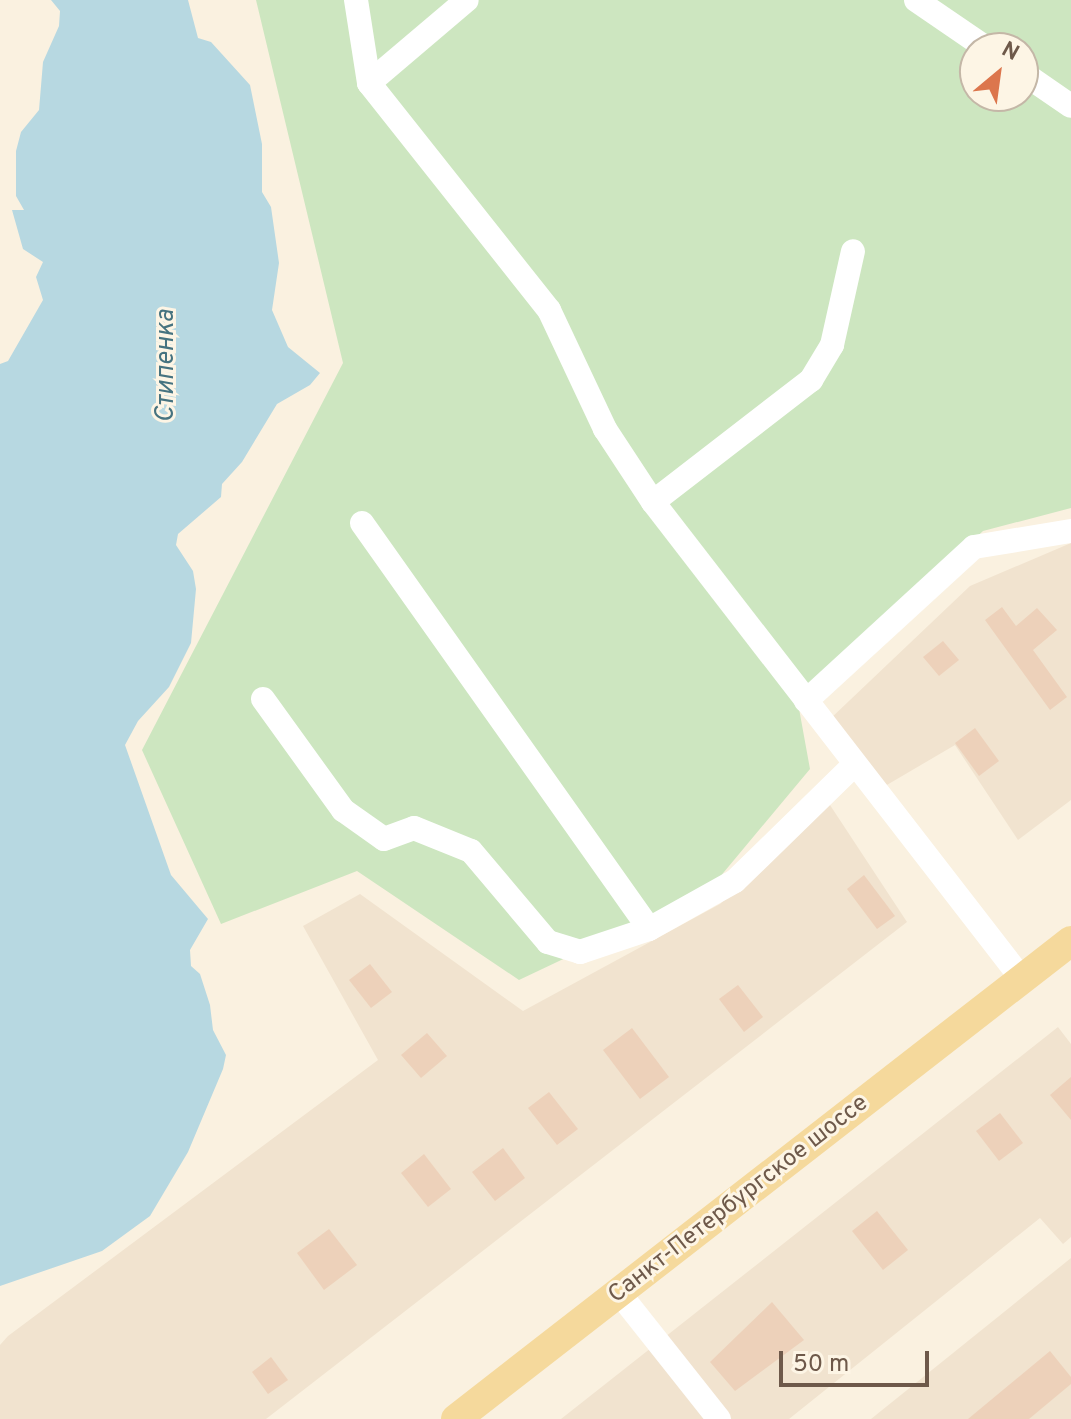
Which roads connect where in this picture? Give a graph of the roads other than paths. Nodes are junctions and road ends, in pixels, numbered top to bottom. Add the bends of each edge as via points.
1 (356, 0) edge
2 (467, 0) edge
3 (916, 0) edge
4 (963, 32) edge
5 (369, 83) junction
6 (1039, 84) edge
7 (1071, 106) edge
8 (853, 251) dead end
9 (653, 502) junction
10 (362, 523) dead end
11 (1071, 531) edge
12 (263, 699) dead end
13 (806, 701) junction
14 (854, 765) junction
15 (649, 929) junction
16 (1071, 941) edge
17 (1022, 979) junction
18 (619, 1293) junction
19 (456, 1419) edge
20 (719, 1419) edge

1 - 5 street
2 - 5 street
3 - 4 street
5 - 9 street via 549,310 605,429
6 - 7 street
8 - 9 street via 832,345 811,380
9 - 13 street
10 - 15 street
11 - 13 street via 974,547
12 - 15 street via 343,810 384,839 414,828 471,851 548,942 580,952
13 - 14 street
14 - 15 street via 735,881
14 - 17 street
16 - 17 main road, Санкт-Петербургское шоссе
17 - 18 main road, Санкт-Петербургское шоссе
18 - 19 main road, Санкт-Петербургское шоссе
18 - 20 street

